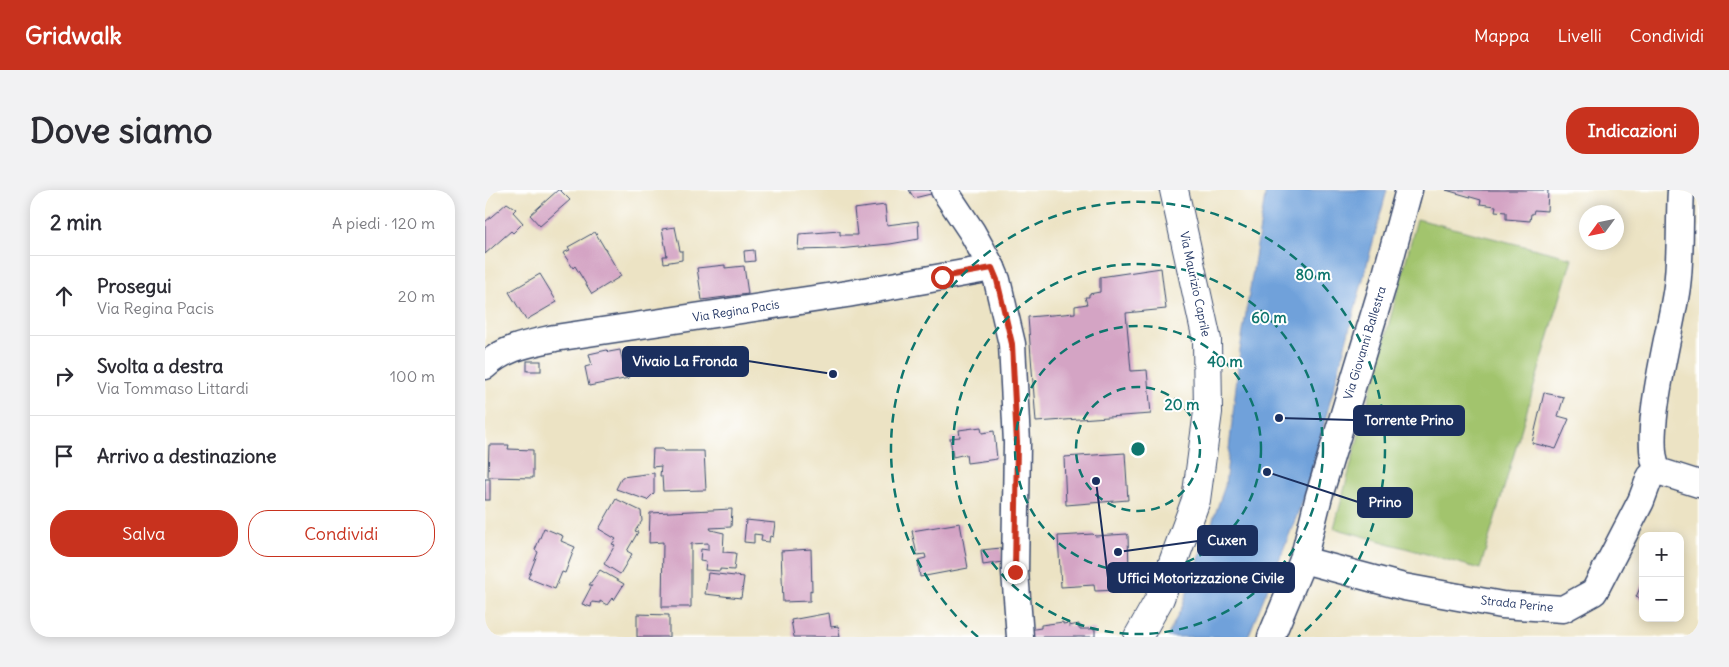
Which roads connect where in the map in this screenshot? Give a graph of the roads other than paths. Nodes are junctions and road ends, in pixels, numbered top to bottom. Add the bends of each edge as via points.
1 (944, 190) edge
2 (1175, 190) edge
3 (1409, 190) edge
4 (1681, 190) edge
5 (992, 268) junction
6 (485, 366) edge
7 (1658, 472) junction
8 (1699, 484) edge
9 (1303, 560) junction
10 (1020, 637) edge
11 (1139, 637) edge
12 (1271, 637) edge

1 - 5 street
2 - 11 main road, Via Maurizio Caprile via 1207,340 1209,412 1196,500 1160,598
3 - 9 street, Via Giovanni Ballestra
4 - 7 street via 1677,285 1652,422 1654,464
5 - 6 street, Via Regina Pacis via 847,294 555,338 517,347
5 - 10 street via 1012,344 1017,443 1015,572
7 - 8 street
7 - 9 street, Strada Perine via 1650,477 1641,501 1593,592 1563,609 1501,605 1404,587
9 - 12 street, Via Giovanni Ballestra

